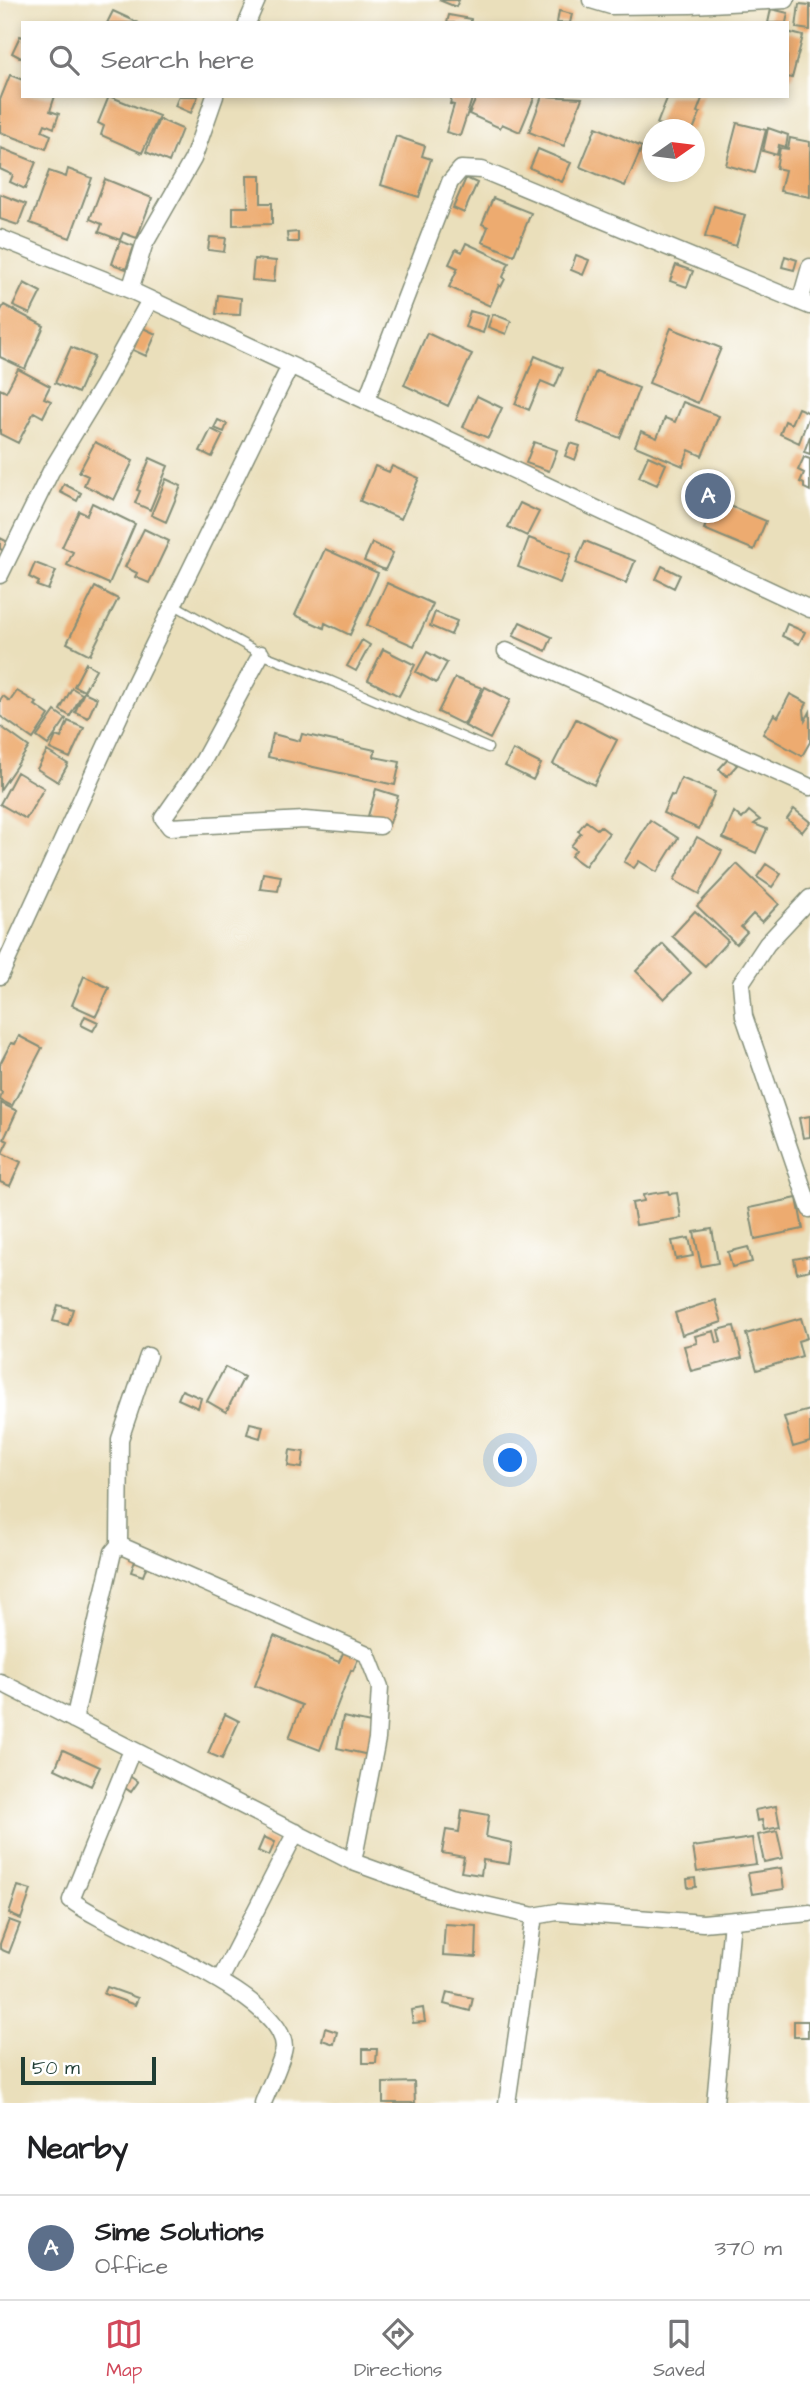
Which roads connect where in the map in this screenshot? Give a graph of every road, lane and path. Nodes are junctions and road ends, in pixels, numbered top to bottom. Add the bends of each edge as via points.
1 (257, 0) edge
2 (591, 0) edge
3 (786, 0) edge
4 (248, 21) edge
5 (214, 98) edge
6 (0, 239) edge
7 (810, 267) edge
8 (130, 290) junction
9 (150, 300) junction
10 (805, 304) edge
11 (290, 366) junction
12 (366, 401) junction
13 (0, 575) edge
14 (173, 604) junction
15 (810, 610) edge
16 (506, 651) dead end
17 (261, 654) junction
18 (488, 748) dead end
19 (810, 787) edge
20 (380, 826) dead end
21 (810, 898) edge
22 (0, 976) edge
23 (810, 1209) edge
24 (148, 1356) dead end
25 (119, 1545) junction
26 (0, 1682) edge
27 (74, 1720) junction
28 (132, 1750) junction
29 (296, 1832) junction
30 (353, 1862) junction
31 (810, 1913) edge
32 (534, 1916) junction
33 (732, 1920) junction
34 (220, 1980) junction
35 (262, 2103) edge
36 (507, 2103) edge
37 (715, 2103) edge

1 - 4 street
2 - 3 street via 624,6
5 - 8 street via 193,159 144,245
6 - 8 street
7 - 10 street
8 - 9 street
9 - 11 street
9 - 13 street via 51,471
10 - 12 street via 482,170 461,169 450,182
11 - 12 street
11 - 14 street
12 - 15 street
14 - 17 lane
14 - 22 street
16 - 19 street
17 - 18 lane
17 - 20 street via 204,761 163,818 170,827 305,820
21 - 23 street via 767,944 741,983 744,1016
24 - 25 street via 120,1439
25 - 27 street via 113,1552
25 - 30 street via 367,1654 380,1687 377,1739
26 - 27 street
27 - 28 street
28 - 29 street
28 - 34 street via 71,1900
29 - 30 street
29 - 34 street
30 - 32 street via 450,1897
31 - 33 street
32 - 33 street via 557,1912 703,1923
32 - 36 street
33 - 37 street
34 - 35 street via 276,2024 284,2048

